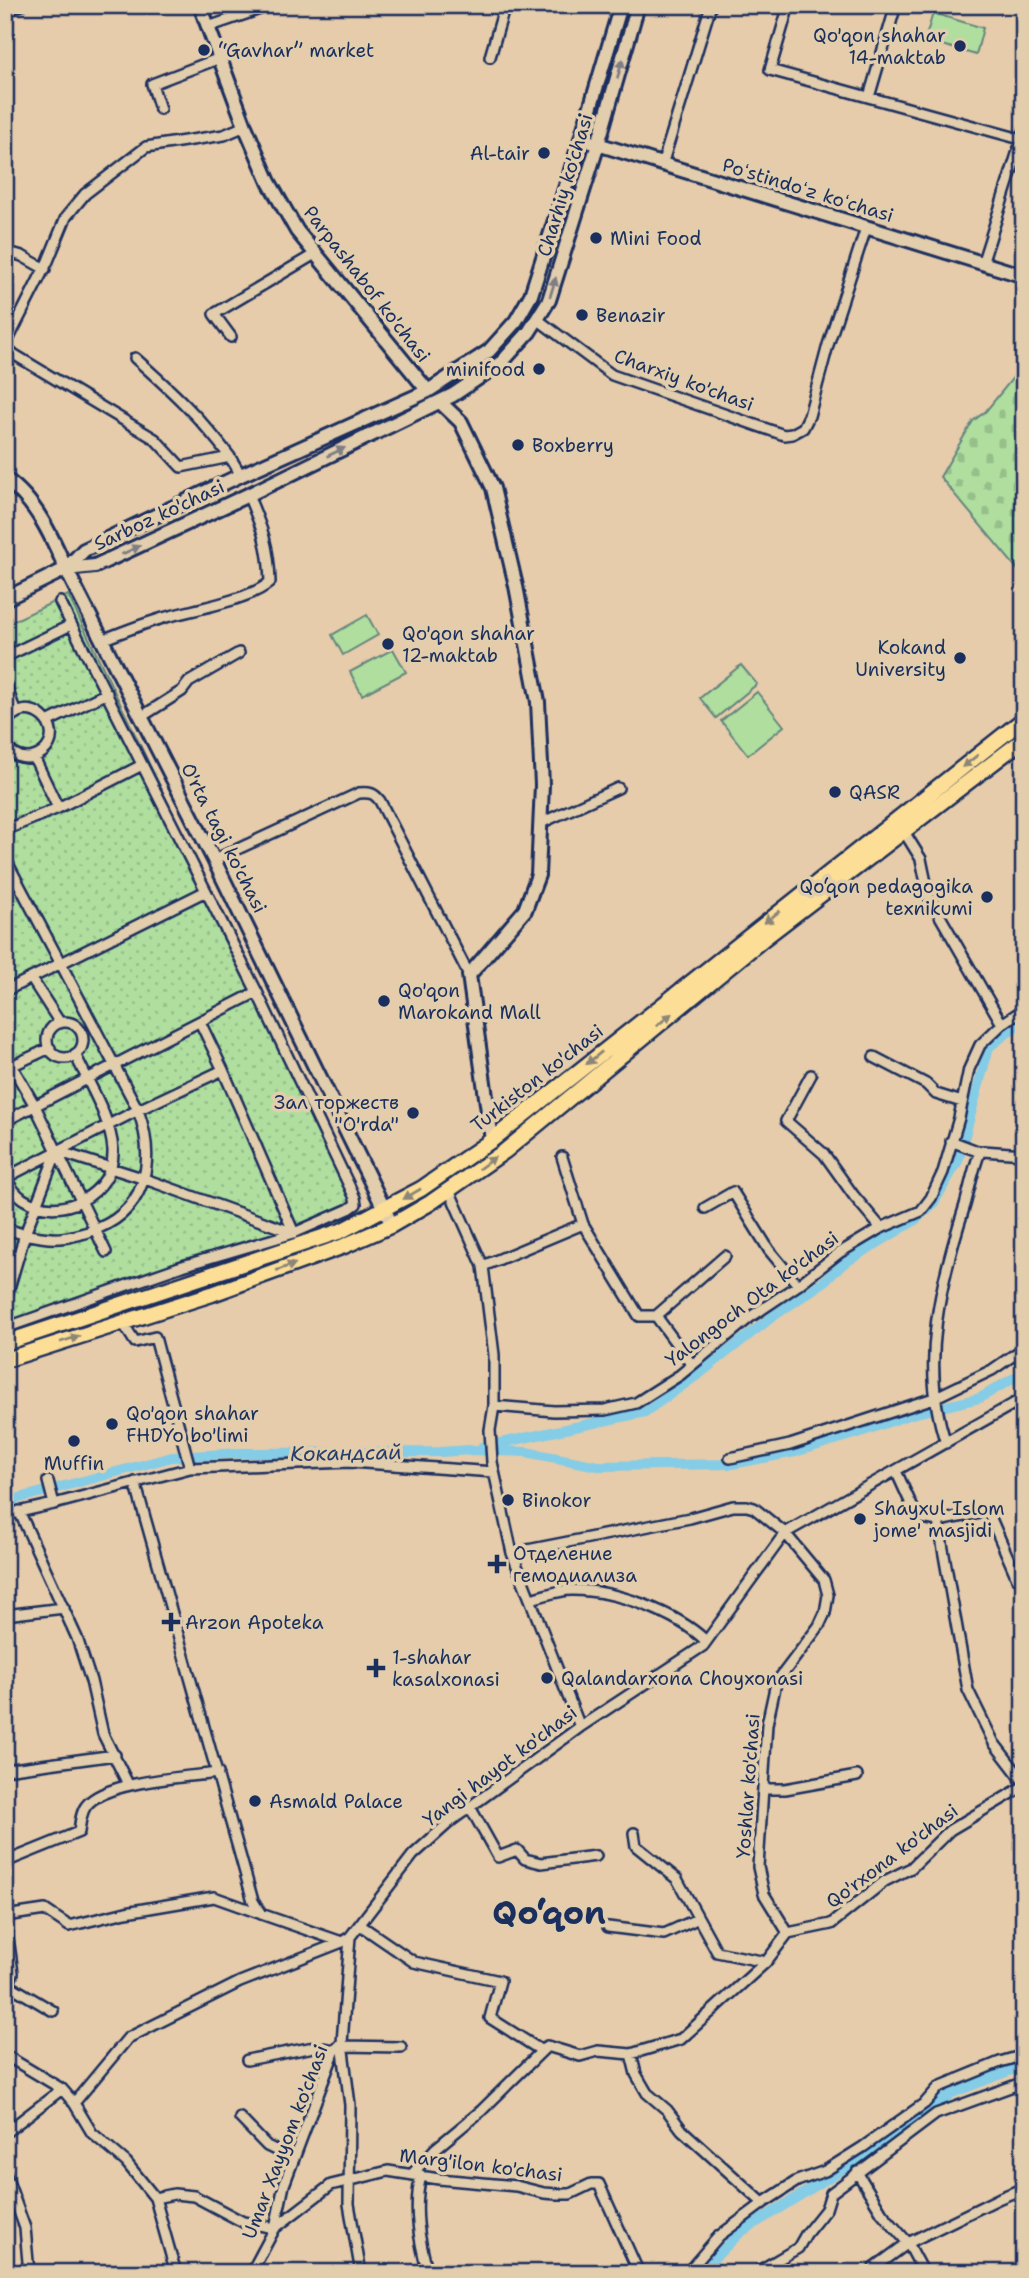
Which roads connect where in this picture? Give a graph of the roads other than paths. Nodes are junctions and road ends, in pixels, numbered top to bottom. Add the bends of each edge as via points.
1 (22, 5) edge
2 (200, 5) edge
3 (272, 5) edge
4 (505, 5) edge
5 (621, 5) edge
6 (638, 5) edge
7 (711, 5) edge
8 (789, 5) edge
9 (896, 5) edge
10 (5, 11) edge
11 (208, 27) junction
12 (490, 57) dead end
13 (220, 58) junction
14 (869, 97) junction
15 (160, 109) dead end
16 (245, 127) junction
17 (1023, 137) edge
18 (581, 139) junction
19 (598, 144) junction
20 (662, 165) junction
21 (866, 228) junction
22 (5, 251) edge
23 (315, 254) junction
24 (982, 264) junction
25 (45, 269) junction
26 (1024, 276) edge
27 (537, 320) junction
28 (231, 337) dead end
29 (5, 348) edge
30 (489, 351) joint
31 (135, 358) dead end
32 (502, 362) joint
33 (428, 391) junction
34 (440, 402) junction
35 (230, 457) junction
36 (241, 475) junction
37 (5, 478) edge
38 (248, 495) junction
39 (66, 569) junction
40 (5, 599) edge
41 (61, 602) dead end
42 (71, 625) junction
43 (102, 640) junction
44 (239, 653) dead end
45 (5, 656) edge
46 (5, 682) edge
47 (107, 693) junction
48 (16, 713) junction
49 (141, 717) junction
50 (1024, 719) edge
51 (47, 722) junction
52 (5, 724) edge
53 (1024, 739) edge
54 (5, 744) edge
55 (34, 757) junction
56 (142, 765) junction
57 (618, 789) dead end
58 (58, 808) junction
59 (541, 822) junction
60 (5, 830) edge
61 (903, 830) junction
62 (5, 858) edge
63 (214, 860) junction
64 (206, 891) junction
65 (60, 963) junction
66 (469, 975) junction
67 (31, 978) junction
68 (5, 991) edge
69 (257, 992) junction
70 (1024, 1009) edge
71 (200, 1021) junction
72 (60, 1023) junction
73 (1002, 1024) junction
74 (50, 1048) junction
75 (5, 1054) edge
76 (75, 1054) junction
77 (874, 1057) dead end
78 (112, 1065) junction
79 (8, 1068) edge
80 (223, 1070) junction
81 (811, 1075) dead end
82 (86, 1079) junction
83 (962, 1102) junction
84 (35, 1106) junction
85 (138, 1111) junction
86 (5, 1121) edge
87 (108, 1125) junction
88 (492, 1140) junction
89 (953, 1142) junction
90 (57, 1151) junction
91 (976, 1151) junction
92 (1024, 1154) edge
93 (562, 1157) dead end
94 (109, 1168) junction
95 (5, 1178) edge
96 (145, 1180) junction
97 (449, 1190) junction
98 (80, 1202) junction
99 (38, 1205) junction
100 (705, 1208) dead end
101 (385, 1210) junction
102 (583, 1224) junction
103 (392, 1225) junction
104 (5, 1226) edge
105 (881, 1228) junction
106 (96, 1229) junction
107 (294, 1233) junction
108 (25, 1234) junction
109 (106, 1252) dead end
110 (725, 1256) dead end
111 (484, 1266) junction
112 (798, 1286) junction
113 (5, 1302) edge
114 (656, 1316) junction
115 (123, 1323) junction
116 (5, 1328) edge
117 (5, 1343) edge
118 (1024, 1348) edge
119 (5, 1360) edge
120 (692, 1365) junction
121 (934, 1398) junction
122 (1024, 1398) edge
123 (494, 1406) junction
124 (946, 1443) junction
125 (730, 1458) dead end
126 (493, 1467) junction
127 (190, 1468) junction
128 (896, 1471) junction
129 (47, 1481) dead end
130 (135, 1482) junction
131 (54, 1504) junction
132 (19, 1511) junction
133 (5, 1515) edge
134 (938, 1521) junction
135 (785, 1533) junction
136 (512, 1553) junction
137 (1017, 1578) dead end
138 (530, 1599) junction
139 (64, 1608) junction
140 (5, 1615) edge
141 (706, 1641) junction
142 (580, 1727) junction
143 (115, 1755) junction
144 (5, 1770) edge
145 (218, 1773) junction
146 (857, 1776) dead end
147 (128, 1784) junction
148 (1024, 1784) edge
149 (763, 1789) junction
150 (470, 1807) junction
151 (635, 1833) dead end
152 (596, 1856) dead end
153 (5, 1862) edge
154 (261, 1914) junction
155 (5, 1916) edge
156 (697, 1919) junction
157 (360, 1925) junction
158 (608, 1927) dead end
159 (788, 1933) junction
160 (346, 1940) junction
161 (766, 1962) junction
162 (7, 1990) edge
163 (53, 2011) dead end
164 (340, 2046) junction
165 (401, 2048) dead end
166 (542, 2051) junction
167 (631, 2054) junction
168 (5, 2055) edge
169 (1024, 2055) edge
170 (247, 2060) dead end
171 (1024, 2082) edge
172 (62, 2089) junction
173 (74, 2103) junction
174 (240, 2118) dead end
175 (5, 2133) edge
176 (293, 2159) junction
177 (857, 2172) junction
178 (5, 2173) edge
179 (417, 2174) junction
180 (350, 2179) junction
181 (1024, 2188) edge
182 (155, 2198) junction
183 (764, 2202) junction
184 (275, 2228) junction
185 (908, 2243) junction
186 (874, 2268) dead end
187 (29, 2273) edge
188 (176, 2273) edge
189 (251, 2273) edge
190 (361, 2273) edge
191 (428, 2273) edge
192 (639, 2273) edge
193 (687, 2273) edge
194 (755, 2273) edge
195 (924, 2273) edge

1 - 10 street
2 - 11 main road, Parpashabof ko'chasi
3 - 11 street
4 - 12 street
5 - 18 main road, Charhiy ko'chasi
19 -> 6 main road, Charhiy ko'chasi
7 - 20 street
8 - 14 street via 770,70
9 - 14 street
11 - 13 main road, Parpashabof ko'chasi
13 - 15 street via 152,84
13 - 16 main road, Parpashabof ko'chasi
14 - 17 street
16 - 23 main road, Parpashabof ko'chasi via 269,182
16 - 25 street via 224,135 146,147 85,194 66,217
17 - 24 street
18 - 19 main road, Poʻstindoʻz koʻchasi
18 - 30 main road, Charhiy ko'chasi via 531,295 516,321
19 - 20 main road, Poʻstindoʻz koʻchasi
27 -> 19 main road, Charhiy ko'chasi via 549,300
20 - 21 main road, Poʻstindoʻz koʻchasi
21 - 24 main road, Poʻstindoʻz koʻchasi
21 - 27 street, Charxiy ko'chasi via 809,416 803,428 792,435 612,375
22 - 25 street
23 - 28 street via 214,314
23 - 33 main road, Parpashabof ko'chasi
24 - 26 main road, Poʻstindoʻz koʻchasi
25 - 29 street
27 - 32 main road, Charhiy ko'chasi
29 - 35 street via 155,439 181,467
30 - 33 main road, Sarboz ko'chasi
31 - 35 street via 187,404
32 - 34 main road, Sarboz ko'chasi
33 - 36 main road, Sarboz ko'chasi
38 -> 34 main road, Sarboz ko'chasi
34 - 59 main road via 461,422 493,488 538,702
35 - 36 street
36 - 39 main road, Sarboz ko'chasi via 84,550
37 - 39 main road, O'rta tagi ko'chasi via 51,535
39 -> 38 main road, Sarboz ko'chasi via 95,566
38 - 43 street via 265,533 270,582 265,587
39 - 40 main road
39 - 43 main road, O'rta tagi ko'chasi
41 - 42 street
42 - 45 street
42 - 47 street
43 - 49 main road, O'rta tagi ko'chasi
44 - 49 street
46 - 48 street
47 - 51 street
47 - 56 street
48 - 51 street via 39,713
48 - 52 street
49 - 63 main road, O'rta tagi ko'chasi
50 -> 88 main road, Turkiston ko'chasi
51 - 55 street via 50,741
53 - 61 main road, Turkiston ko'chasi
54 - 55 street via 18,757
55 - 58 street
56 - 58 street
56 - 64 street
57 - 59 street
58 - 60 street
59 - 66 main road via 538,875 525,909
61 - 73 street via 921,859 929,897
97 -> 61 main road, Turkiston ko'chasi
62 - 65 street
63 - 66 street via 359,793 375,794
63 - 101 main road, O'rta tagi ko'chasi
64 - 65 street
64 - 69 street
65 - 67 street
65 - 78 street
66 - 88 main road
67 - 68 street
67 - 72 street
69 - 71 street
69 - 107 street via 356,1204
70 - 73 street, Yalongoch Ota ko'chasi
71 - 78 street
71 - 80 street
72 - 74 street via 48,1036
72 - 76 street via 72,1023 81,1031 83,1042
73 - 83 street, Yalongoch Ota ko'chasi via 979,1045
74 - 76 street via 63,1057
74 - 79 street
75 - 79 street
76 - 82 street
77 - 83 street via 936,1094
78 - 82 street
78 - 85 street
79 - 84 street
80 - 85 street
80 - 107 street
81 - 105 street via 786,1121 824,1154
82 - 84 street
82 - 87 street
83 - 89 street, Yalongoch Ota ko'chasi
84 - 86 street
84 - 90 street
85 - 87 street
85 - 96 street via 146,1133
87 - 90 street
87 - 94 street via 113,1151
88 -> 101 main road, Turkiston ko'chasi
89 - 91 street
89 - 105 street, Yalongoch Ota ko'chasi via 932,1198 921,1211
90 - 94 street
90 - 95 street
90 - 98 street
90 - 99 street
91 - 92 street
91 - 121 street via 940,1303 933,1356
93 - 102 street
94 - 96 street
94 - 98 street via 102,1186
95 - 99 street via 22,1199
96 - 106 street via 134,1202 116,1220
96 - 107 street
97 - 103 main road, Turkiston ko'chasi
97 - 111 street
98 - 99 street via 66,1207
98 - 106 street
99 - 108 street
100 - 112 street via 733,1192
101 - 103 main road, O'rta tagi ko'chasi
101 - 117 main road, Turkiston ko'chasi via 341,1231
102 - 111 street
102 - 114 street via 639,1316
115 -> 103 main road, Turkiston ko'chasi via 309,1259
104 - 108 street
105 - 112 street, Yalongoch Ota ko'chasi via 839,1253
106 - 108 street via 58,1240
106 - 109 street
107 - 116 street via 179,1267
108 - 113 street
110 - 114 street
111 - 123 street via 494,1355
112 - 120 street, Yalongoch Ota ko'chasi via 749,1318
114 - 120 street
119 -> 115 main road, Turkiston ko'chasi
115 - 127 street via 135,1342 155,1336
118 - 121 street via 992,1370
120 - 123 street, Yalongoch Ota ko'chasi via 636,1403 605,1410
121 - 124 street
121 - 125 street via 790,1445
122 - 124 street, Yangi hayot ko'chasi
123 - 126 street via 490,1430
124 - 128 street, Yangi hayot ko'chasi
126 - 127 street via 350,1462
126 - 136 street
127 - 130 street
128 - 134 street via 917,1517
128 - 135 street, Yangi hayot ko'chasi
129 - 131 street
130 - 131 street
130 - 145 street
131 - 132 street
132 - 133 street
132 - 139 street
134 - 137 street via 985,1511
134 - 148 street via 968,1690 994,1743
135 - 136 street, Yoshlar ko'chasi via 754,1508 740,1506
135 - 141 street, Yangi hayot ko'chasi
135 - 149 street, Yoshlar ko'chasi via 824,1580 828,1594 819,1626 776,1683 767,1724
136 - 138 street
138 - 141 street via 571,1590 603,1594 672,1617
138 - 142 street
139 - 140 street
139 - 143 street via 87,1670 103,1734
141 - 142 street, Yangi hayot ko'chasi
142 - 150 street, Yangi hayot ko'chasi
143 - 144 street
143 - 147 street
145 - 147 street
145 - 154 street via 253,1900
146 - 149 street
147 - 153 street via 92,1800 84,1808 79,1832
148 - 159 street, Qo'rxona ko'chasi via 950,1830 911,1868 885,1881 831,1924
149 - 159 street, Yoshlar ko'chasi via 758,1867 764,1894
150 - 152 street via 498,1857 517,1850 526,1859 541,1863
150 - 157 street, Yangi hayot ko'chasi via 413,1855
151 - 156 street via 636,1846 677,1879
154 - 155 street via 214,1897 69,1926 45,1910
154 - 160 street
155 - 162 street via 13,1973
156 - 158 street via 664,1934
156 - 161 street via 716,1952
157 - 160 street, Yangi hayot ko'chasi
157 - 166 street via 414,1962 500,1981 490,2018
159 - 161 street
160 - 164 street, Umar Xayyom ko'chasi
160 - 173 street via 240,1982 128,2038
161 - 167 street via 681,2039
162 - 163 street
164 - 165 street
164 - 170 street
164 - 176 street, Umar Xayyom ko'chasi
164 - 180 street via 350,2105
166 - 167 street via 547,2046 580,2056 598,2051
166 - 179 street via 435,2149
167 - 183 street via 647,2093 681,2130
168 - 172 street
169 - 183 street via 939,2087 925,2103 863,2147
171 - 177 street via 936,2114
172 - 173 street
172 - 175 street
173 - 182 street via 92,2133 126,2162
174 - 176 street via 267,2146
176 - 184 street, Umar Xayyom ko'chasi
177 - 185 street via 882,2213
177 - 194 street via 831,2193 826,2209 798,2248
178 - 187 street via 25,2228
179 - 180 street, Marg'ilon ko'chasi via 388,2171
179 - 191 street via 419,2238
179 - 192 street, Marg'ilon ko'chasi via 557,2194 599,2185
180 - 184 street, Marg'ilon ko'chasi via 331,2185
180 - 190 street via 349,2204
181 - 185 street
182 - 184 street via 194,2196 243,2222
182 - 188 street
183 - 193 street via 719,2236
184 - 189 street, Umar Xayyom ko'chasi
185 - 186 street
185 - 195 street

